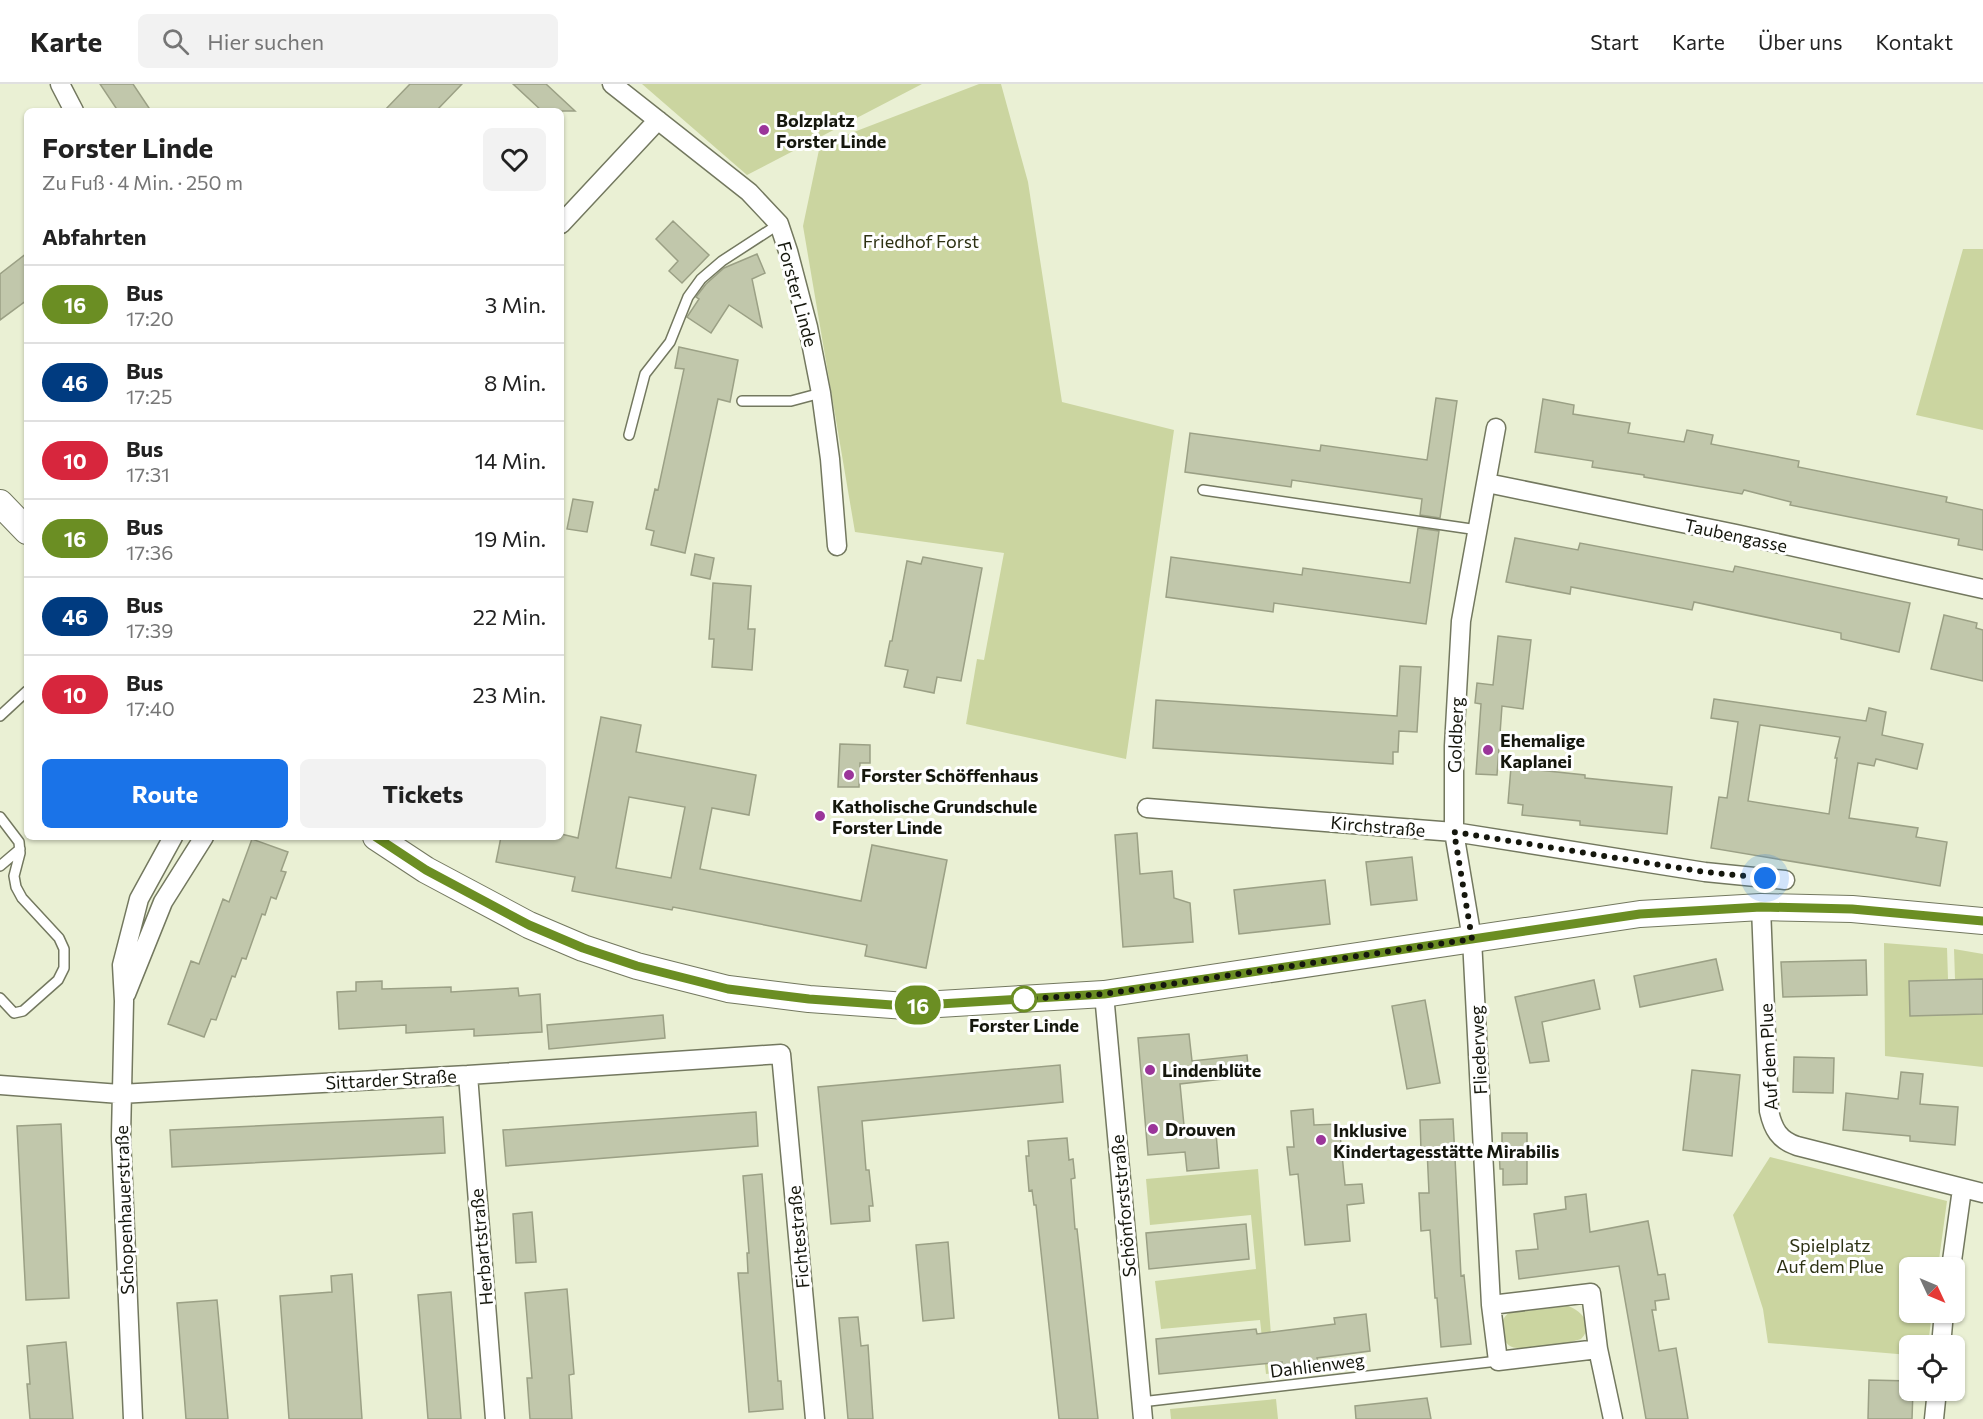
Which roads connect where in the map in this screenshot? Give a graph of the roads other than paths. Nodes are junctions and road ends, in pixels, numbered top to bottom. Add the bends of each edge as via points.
1 (60, 84) edge
2 (612, 84) edge
3 (72, 108) edge
4 (658, 120) junction
5 (564, 221) edge
6 (778, 224) junction
7 (820, 393) junction
8 (742, 401) dead end
9 (1496, 428) dead end
10 (629, 435) dead end
11 (1487, 483) junction
12 (1203, 490) dead end
13 (0, 503) edge
14 (24, 528) edge
15 (1478, 530) junction
16 (837, 546) dead end
17 (1983, 590) edge
18 (24, 694) edge
19 (0, 716) edge
20 (1147, 808) dead end
21 (0, 817) edge
22 (1454, 832) junction
23 (172, 840) edge
24 (202, 840) edge
25 (381, 840) edge
26 (20, 849) junction
27 (0, 866) edge
28 (1785, 880) dead end
29 (1761, 907) junction
30 (1983, 921) edge
31 (1472, 939) junction
32 (1104, 994) junction
33 (0, 998) edge
34 (124, 1001) junction
35 (782, 1054) joint
36 (468, 1075) junction
37 (0, 1085) edge
38 (120, 1094) junction
39 (1962, 1189) junction
40 (1983, 1193) edge
41 (1953, 1257) edge
42 (1491, 1305) junction
43 (1598, 1349) junction
44 (1498, 1361) junction
45 (1935, 1401) edge
46 (1142, 1410) edge
47 (133, 1419) edge
48 (495, 1419) edge
49 (815, 1419) edge
50 (1613, 1419) edge
51 (1934, 1419) edge

1 - 3 street
2 - 4 street, Forster Linde
4 - 5 street
4 - 6 street, Forster Linde via 749,192
6 - 7 street, Forster Linde via 808,327
6 - 10 lane via 722,261 688,297 670,342 645,374
7 - 8 lane via 791,401
7 - 16 street, Forster Linde
9 - 11 street, Goldberg
11 - 15 street, Goldberg
11 - 17 street, Taubengasse
12 - 15 lane
13 - 14 main road
15 - 22 street, Goldberg via 1461,621
18 - 19 lane
20 - 22 street, Kirchstraße
21 - 26 lane
22 - 28 street, Kirchstraße via 1705,872
22 - 31 street, Goldberg
23 - 34 street, Schopenhauerstraße via 139,898 122,965
24 - 34 street, Schopenhauerstraße via 163,902
25 - 32 main road via 426,870 529,925 637,966 728,989 906,1006
26 - 27 lane
26 - 33 lane via 14,876 16,887 62,943 64,968 58,980 23,1011 14,1013
29 - 30 main road via 1852,909
29 - 31 main road via 1640,914
29 - 39 street, Auf dem Plue via 1769,1111 1775,1131 1797,1146
31 - 32 main road
31 - 42 street, Fliederweg
32 - 46 street, Schönforststraße
34 - 38 street, Schopenhauerstraße
35 - 36 street, Sittarder Straße
35 - 49 street, Fichtestraße
36 - 38 street, Sittarder Straße
36 - 48 street, Herbartstraße
37 - 38 street, Sittarder Straße
38 - 47 street, Schopenhauerstraße
39 - 40 street, Auf dem Plue
39 - 41 street
42 - 43 street via 1591,1293
42 - 44 street, Fliederweg
43 - 44 street
43 - 50 street
44 - 46 lane, Dahlienweg
45 - 51 street

